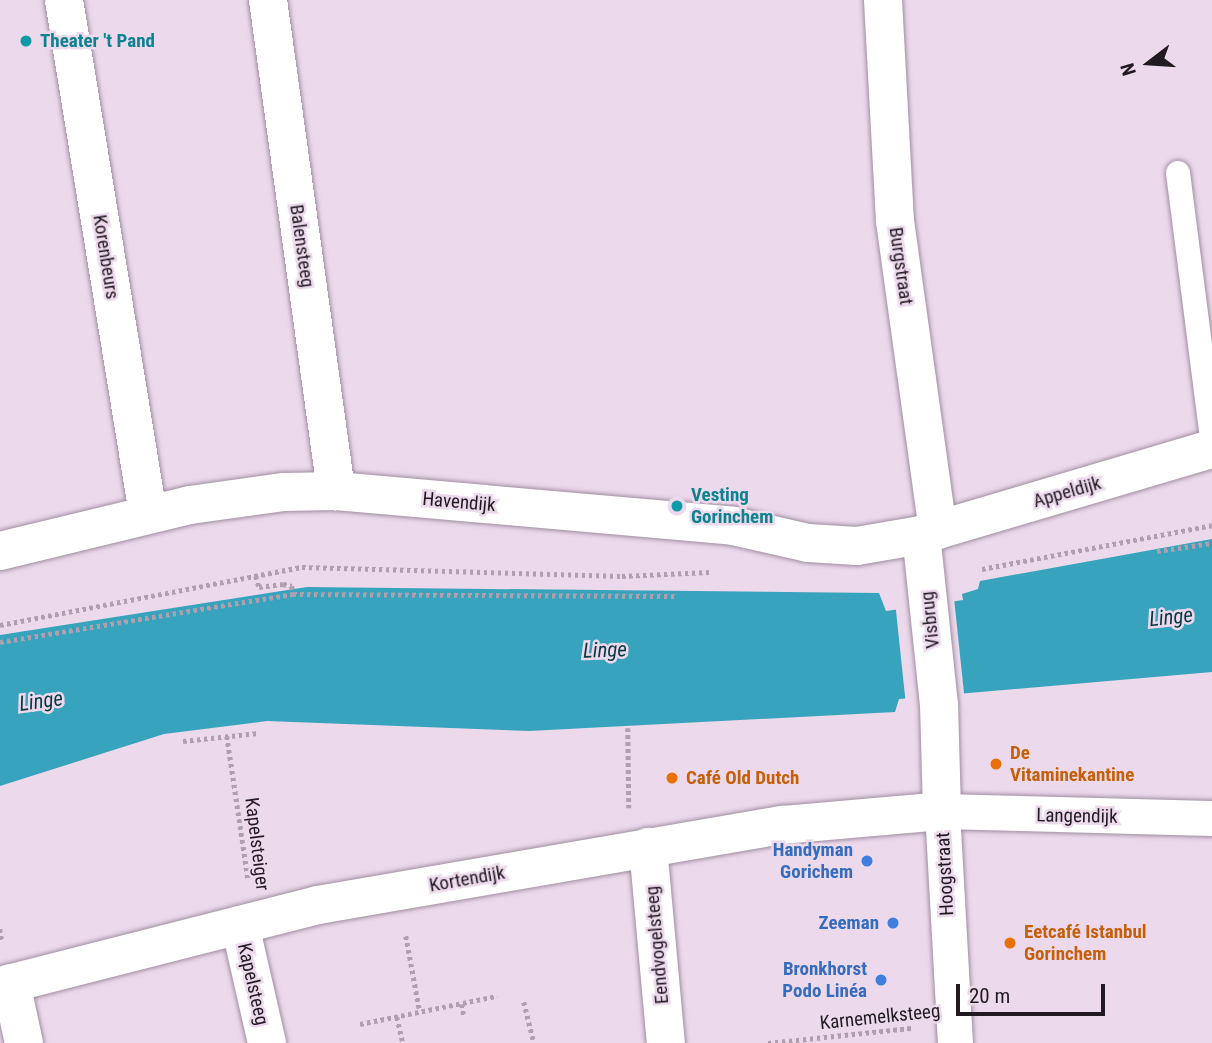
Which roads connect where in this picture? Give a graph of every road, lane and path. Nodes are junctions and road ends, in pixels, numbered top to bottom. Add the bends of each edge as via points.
1 (64, 0) edge
2 (268, 0) edge
3 (883, 0) edge
4 (1178, 173) dead end
5 (1212, 439) edge
6 (1212, 449) edge
7 (336, 491) junction
8 (148, 514) junction
9 (1212, 526) edge
10 (930, 533) junction
11 (1212, 543) edge
12 (0, 551) edge
13 (1157, 551) dead end
14 (982, 569) dead end
15 (724, 572) dead end
16 (256, 576) junction
17 (293, 594) junction
18 (676, 596) dead end
19 (0, 625) edge
20 (0, 642) edge
21 (939, 705) joint
22 (628, 729) dead end
23 (258, 733) dead end
24 (227, 736) junction
25 (183, 741) dead end
26 (942, 811) junction
27 (1212, 818) edge
28 (639, 849) junction
29 (246, 923) junction
30 (403, 924) dead end
31 (6, 984) edge
32 (497, 996) dead end
33 (524, 1002) dead end
34 (462, 1003) junction
35 (420, 1012) junction
36 (397, 1017) junction
37 (464, 1017) dead end
38 (360, 1024) dead end
39 (955, 1033) edge
40 (24, 1043) edge
41 (267, 1043) edge
42 (403, 1043) edge
43 (534, 1043) edge
44 (666, 1043) edge
45 (768, 1043) edge

1 - 8 street, Korenbeurs
2 - 7 street, Balensteeg
3 - 10 street, Burgstraat via 895,221
4 - 5 lane
6 - 10 street, Appeldijk
7 - 8 street, Havendijk via 234,498
7 - 10 street, Havendijk via 733,526 832,546
8 - 12 street, Havendijk
9 - 14 path
10 - 21 street, Visbrug via 928,598
11 - 13 path
15 - 16 path via 622,576 302,567
16 - 17 path via 259,587 292,586
16 - 19 path
17 - 18 path
17 - 20 path
21 - 26 street, Hoogstraat
22 - 28 path
23 - 24 path
24 - 25 path
24 - 29 path, Kapelsteiger
26 - 27 street, Langendijk
26 - 28 street, Kortendijk via 783,825
26 - 39 street, Hoogstraat
28 - 29 street, Kortendijk
28 - 44 street, Eendvogelsteeg
29 - 31 street, Kortendijk
29 - 41 street, Kapelsteeg
30 - 35 path
31 - 40 street
32 - 34 path
33 - 43 path
34 - 35 path
34 - 37 path
35 - 36 path
36 - 38 path
36 - 42 path
39 - 45 path, Karnemelksteeg

